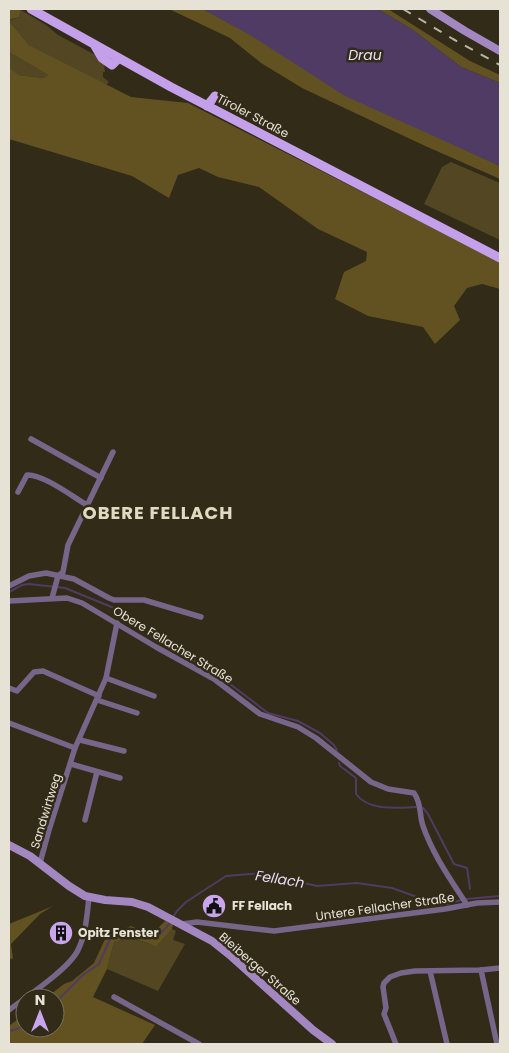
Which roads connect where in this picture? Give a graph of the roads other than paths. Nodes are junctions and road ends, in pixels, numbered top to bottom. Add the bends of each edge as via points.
1 (31, 9) edge
2 (430, 9) edge
3 (500, 50) edge
4 (159, 81) junction
5 (149, 84) dead end
6 (215, 96) dead end
7 (207, 106) junction
8 (500, 258) edge
9 (32, 439) dead end
10 (113, 452) dead end
11 (101, 478) junction
12 (18, 492) dead end
13 (87, 505) junction
14 (58, 576) junction
15 (9, 586) edge
16 (52, 598) junction
17 (9, 601) edge
18 (201, 617) dead end
19 (117, 623) junction
20 (106, 678) junction
21 (9, 688) edge
22 (154, 696) dead end
23 (98, 698) junction
24 (137, 712) dead end
25 (9, 723) edge
26 (80, 740) junction
27 (75, 748) junction
28 (124, 751) dead end
29 (71, 764) junction
30 (97, 772) junction
31 (120, 778) dead end
32 (85, 820) dead end
33 (9, 845) edge
34 (40, 863) junction
35 (89, 897) junction
36 (464, 901) junction
37 (500, 902) edge
38 (180, 923) junction
39 (500, 968) edge
40 (481, 970) junction
41 (430, 971) junction
42 (114, 997) dead end
43 (9, 1010) edge
44 (199, 1044) edge
45 (332, 1044) edge
46 (396, 1044) edge
47 (447, 1044) edge
48 (498, 1044) edge

1 - 4 main road, Tiroler Straße via 95,46 115,62
2 - 3 main road
4 - 5 main road
4 - 7 main road, Tiroler Straße
6 - 7 main road
7 - 8 main road, Tiroler Straße
9 - 11 street
10 - 11 street
11 - 13 street
12 - 13 street via 28,475 32,475
13 - 14 street via 68,544 63,572
14 - 15 street via 29,576
14 - 16 street
14 - 18 street via 74,578 114,600 144,600
16 - 17 street, Obere Fellacher Straße
16 - 19 street, Obere Fellacher Straße via 75,600
19 - 20 street, Sandwirtweg
19 - 36 street, Obere Fellacher Straße via 214,679 260,714 298,727 316,738 371,782 388,789 414,793 435,853
20 - 22 street
20 - 23 street, Sandwirtweg
21 - 23 street via 17,691 34,672 43,671
23 - 24 street
23 - 26 street, Sandwirtweg
25 - 27 street
26 - 27 street, Sandwirtweg
26 - 28 street
27 - 29 street, Sandwirtweg
29 - 30 street, Sandwirtweg
29 - 34 street, Sandwirtweg
30 - 31 street, Sandwirtweg
30 - 32 street
33 - 34 main road, Bleiberger Straße
34 - 35 main road, Bleiberger Straße
35 - 38 main road, Bleiberger Straße via 132,902
35 - 43 street via 78,951 60,971
36 - 37 street, Untere Fellacher Straße
36 - 38 street, Untere Fellacher Straße via 274,931
38 - 45 main road, Bleiberger Straße via 222,948
39 - 40 street
40 - 41 street
40 - 48 street
41 - 46 street via 401,973 384,983 384,1014
41 - 47 street
42 - 44 street

